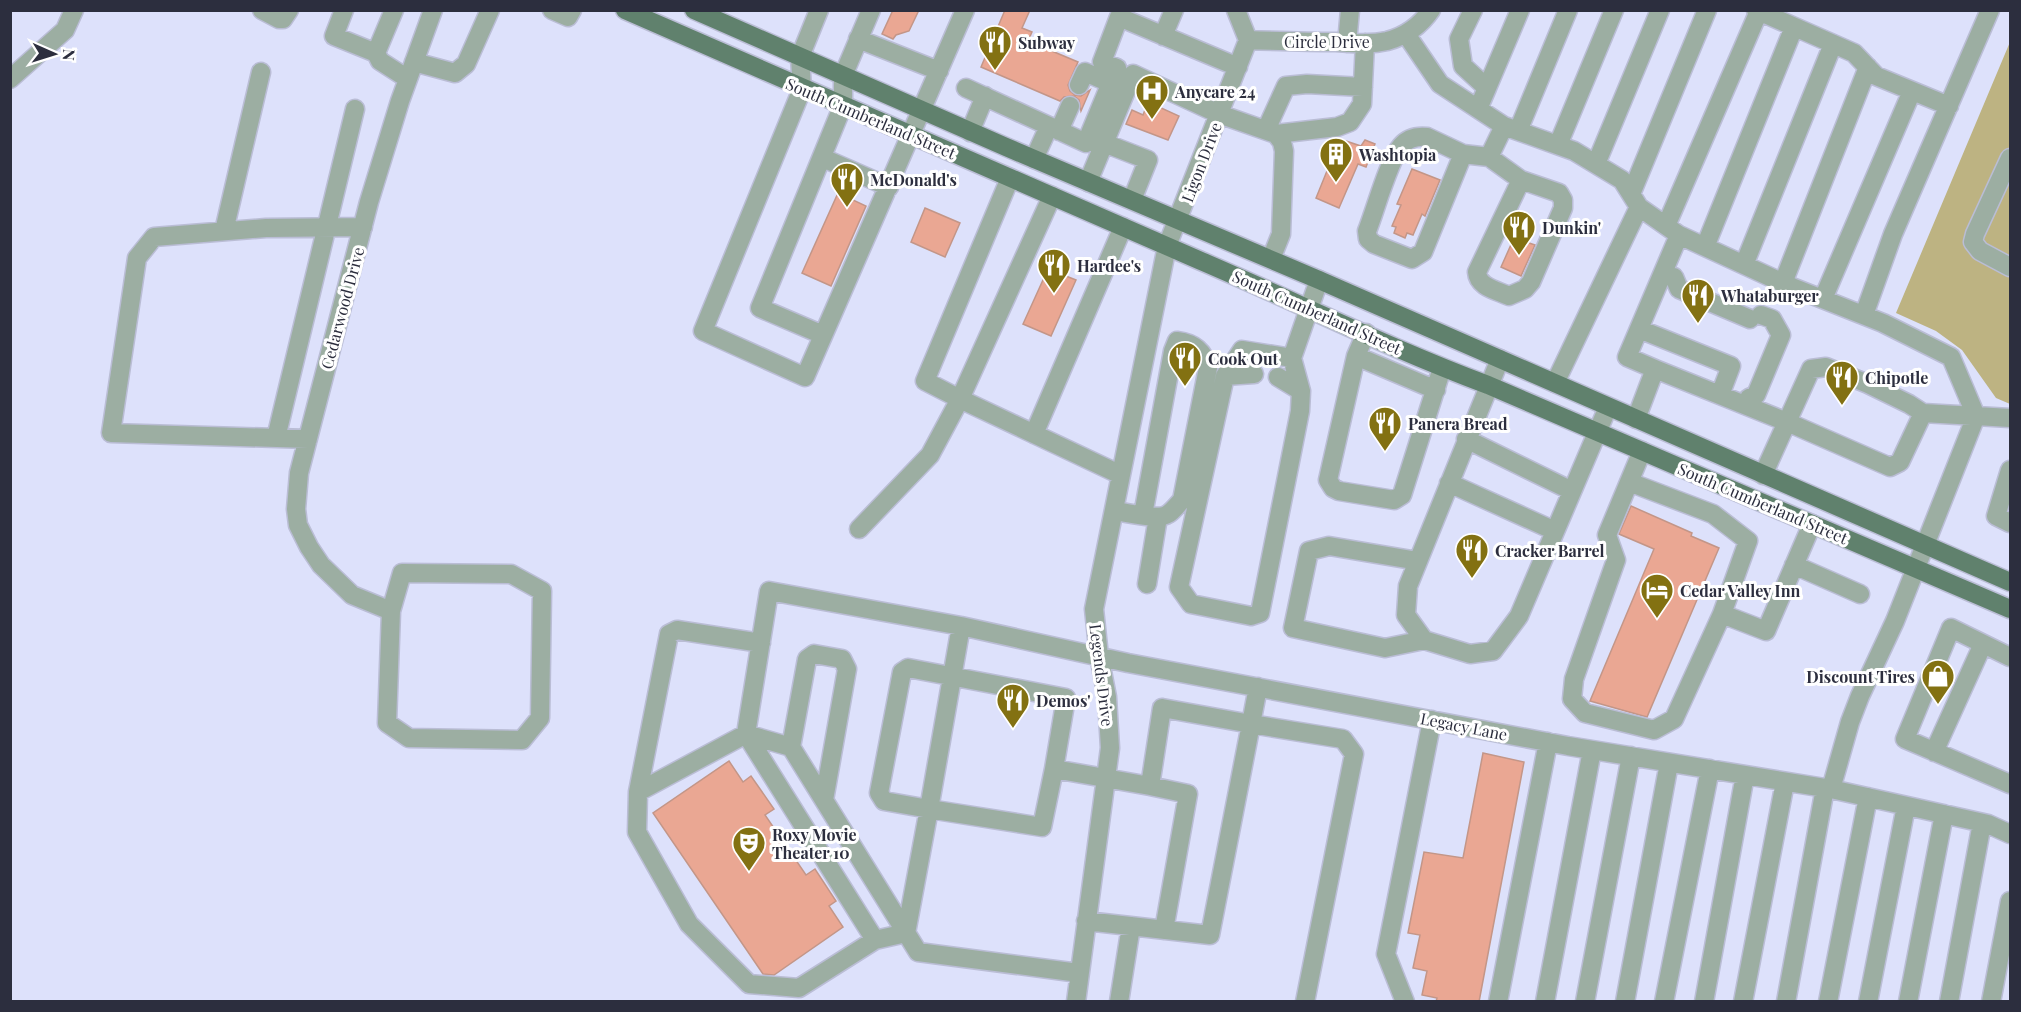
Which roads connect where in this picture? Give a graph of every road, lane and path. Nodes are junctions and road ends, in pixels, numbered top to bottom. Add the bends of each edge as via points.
1 (74, 10) edge
2 (262, 10) edge
3 (289, 10) edge
4 (344, 10) edge
5 (394, 10) edge
6 (433, 10) edge
7 (490, 10) edge
8 (552, 10) edge
9 (572, 10) edge
10 (625, 10) edge
11 (694, 10) edge
12 (819, 10) edge
13 (871, 10) edge
14 (965, 10) edge
15 (1174, 10) edge
16 (1236, 10) edge
17 (1350, 10) edge
18 (1431, 10) edge
19 (1473, 10) edge
20 (1520, 10) edge
21 (1568, 10) edge
22 (1614, 10) edge
23 (1660, 10) edge
24 (1707, 10) edge
25 (1990, 10) edge
26 (1757, 11) edge
27 (1794, 27) junction
28 (1406, 34) junction
29 (1163, 36) junction
30 (858, 39) junction
31 (1248, 40) junction
32 (1347, 43) junction
33 (1365, 43) junction
34 (1833, 44) junction
35 (376, 53) junction
36 (800, 57) junction
37 (1238, 67) junction
38 (1868, 68) junction
39 (411, 70) junction
40 (939, 71) junction
41 (261, 72) dead end
42 (1120, 75) junction
43 (843, 76) junction
44 (10, 79) edge
45 (1079, 85) dead end
46 (1363, 87) junction
47 (966, 88) dead end
48 (1487, 88) junction
49 (802, 89) junction
50 (1912, 91) junction
51 (985, 96) junction
52 (843, 105) junction
53 (1070, 106) dead end
54 (1949, 106) junction
55 (355, 109) dead end
56 (1478, 109) junction
57 (922, 110) junction
58 (1220, 114) junction
59 (1054, 129) junction
60 (1511, 129) junction
61 (970, 132) junction
62 (1271, 132) junction
63 (912, 135) junction
64 (1104, 143) junction
65 (1558, 145) junction
66 (1463, 154) junction
67 (1489, 157) junction
68 (822, 158) junction
69 (2010, 158) edge
70 (1034, 159) junction
71 (1596, 164) junction
72 (1010, 178) junction
73 (1521, 180) junction
74 (1088, 182) junction
75 (889, 187) junction
76 (1052, 196) junction
77 (1132, 200) junction
78 (1635, 200) junction
79 (1178, 220) junction
80 (363, 227) junction
81 (1123, 227) junction
82 (325, 228) junction
83 (1673, 230) junction
84 (224, 231) junction
85 (1167, 246) junction
86 (1705, 247) junction
87 (1271, 259) junction
88 (1744, 265) junction
89 (2010, 267) edge
90 (1668, 274) junction
91 (1319, 280) junction
92 (1783, 283) junction
93 (1823, 299) junction
94 (1309, 307) junction
95 (1864, 315) junction
96 (1639, 329) junction
97 (1366, 333) junction
98 (824, 335) junction
99 (1356, 356) junction
100 (1292, 358) junction
101 (1500, 359) junction
102 (1442, 368) junction
103 (1655, 369) junction
104 (1254, 374) dead end
105 (1225, 375) junction
106 (1278, 378) dead end
107 (1555, 383) junction
108 (1488, 385) junction
109 (1436, 390) junction
110 (1301, 391) junction
111 (1720, 395) junction
112 (960, 399) junction
113 (1747, 402) junction
114 (1608, 407) junction
115 (1923, 413) junction
116 (1976, 416) junction
117 (2010, 418) edge
118 (1636, 419) junction
119 (1787, 422) junction
120 (1597, 432) junction
121 (1034, 434) junction
122 (276, 438) junction
123 (308, 439) junction
124 (1466, 439) junction
125 (1642, 451) junction
126 (2010, 470) edge
127 (1121, 475) junction
128 (1763, 475) junction
129 (1449, 483) junction
130 (1629, 483) junction
131 (1572, 491) junction
132 (1114, 510) junction
133 (1150, 516) junction
134 (2010, 523) edge
135 (1812, 525) junction
136 (859, 529) dead end
137 (1555, 531) junction
138 (1926, 545) junction
139 (1418, 561) junction
140 (1794, 565) junction
141 (1916, 569) junction
142 (2010, 582) edge
143 (1147, 584) dead end
144 (1860, 594) dead end
145 (2010, 609) edge
146 (391, 611) junction
147 (1722, 615) junction
148 (961, 626) junction
149 (1424, 640) junction
150 (761, 643) junction
151 (1983, 644) junction
152 (1099, 656) junction
153 (2010, 657) edge
154 (952, 675) junction
155 (1258, 687) junction
156 (1432, 720) junction
157 (1251, 724) junction
158 (746, 734) junction
159 (1548, 742) junction
160 (791, 747) junction
161 (1592, 750) junction
162 (1934, 752) junction
163 (1631, 756) junction
164 (1669, 762) junction
165 (1054, 769) junction
166 (1710, 770) junction
167 (1745, 775) junction
168 (1106, 778) junction
169 (1785, 782) junction
170 (2010, 784) edge
171 (1150, 786) junction
172 (1828, 789) junction
173 (638, 792) junction
174 (1868, 797) junction
175 (824, 800) junction
176 (1906, 806) junction
177 (929, 809) junction
178 (1944, 814) junction
179 (1982, 823) junction
180 (2010, 834) edge
181 (2010, 901) edge
182 (1086, 921) junction
183 (1131, 926) junction
184 (1164, 930) junction
185 (906, 933) junction
186 (875, 940) junction
187 (1079, 974) junction
188 (1076, 1002) edge
189 (1119, 1002) edge
190 (1305, 1002) edge
191 (1405, 1002) edge
192 (1498, 1002) edge
193 (1545, 1002) edge
194 (1585, 1002) edge
195 (1625, 1002) edge
196 (1664, 1002) edge
197 (1704, 1002) edge
198 (1743, 1002) edge
199 (1786, 1002) edge
200 (1828, 1002) edge
201 (1868, 1002) edge
202 (1908, 1002) edge
203 (1949, 1002) edge
204 (1991, 1002) edge

1 - 44 street via 64,30
2 - 3 street via 279,19
4 - 35 street via 334,36
5 - 35 street
6 - 39 street, Cedarwood Drive
7 - 39 street via 466,64 455,73
8 - 9 street via 568,17
10 - 49 main road, South Cumberland Street
11 - 36 main road, South Cumberland Street
12 - 36 street
13 - 30 street
14 - 40 street
15 - 29 street
16 - 31 street
17 - 32 street
18 - 28 street, Circle Drive via 1424,21
19 - 48 street via 1459,39 1463,66
20 - 48 street
21 - 60 street
22 - 65 street
23 - 71 street
24 - 78 street
25 - 54 street
26 - 27 street
26 - 83 street
27 - 34 street
27 - 86 street
28 - 33 street, Circle Drive
28 - 56 street via 1440,84
29 - 37 street
29 - 42 street via 1119,17 1102,62
30 - 40 street
30 - 43 street
31 - 32 street, Circle Drive
31 - 37 street, Ligon Drive
32 - 33 street, Circle Drive
33 - 46 street
34 - 38 street via 1854,53
34 - 88 street
35 - 39 street via 380,61
36 - 43 main road, South Cumberland Street
36 - 49 street
37 - 58 street, Ligon Drive
38 - 50 street via 1876,76
38 - 92 street
39 - 80 street, Cedarwood Drive
40 - 57 street
41 - 84 street
42 - 45 street via 1085,72
42 - 58 street
42 - 59 street via 1086,143
42 - 64 street
43 - 52 street
43 - 57 main road, South Cumberland Street
46 - 62 street via 1362,104 1350,122 1337,127
46 - 62 street via 1286,86
47 - 51 street
48 - 56 street
49 - 52 main road, South Cumberland Street
49 - 98 street via 703,331 805,376
50 - 54 street
50 - 93 street
51 - 59 street
51 - 61 street
52 - 63 main road, South Cumberland Street
52 - 68 street
53 - 59 street
54 - 95 street via 1893,234
55 - 82 street
56 - 60 street
57 - 61 main road, South Cumberland Street
57 - 63 street
58 - 62 street
58 - 79 street, Ligon Drive
59 - 70 street
60 - 65 street
60 - 67 street
61 - 70 main road, South Cumberland Street
62 - 87 street via 1282,142 1284,151 1281,234
63 - 72 main road, South Cumberland Street
63 - 75 street
64 - 74 street
64 - 77 street via 1148,160
65 - 71 street
66 - 66 street via 1423,252 1412,260 1368,239 1367,231 1395,154 1407,141 1422,136
66 - 67 street
67 - 73 street
68 - 75 street
68 - 98 street via 760,308
69 - 89 street via 1973,242 1980,251
70 - 74 main road, South Cumberland Street
71 - 78 street via 1622,180
72 - 76 main road, South Cumberland Street
72 - 112 street via 925,381
73 - 73 street via 1477,272 1480,283 1509,296 1531,282 1563,208 1559,193
74 - 77 main road, South Cumberland Street
75 - 98 street
76 - 81 main road, South Cumberland Street
76 - 112 street
77 - 79 main road, South Cumberland Street
78 - 83 street
78 - 107 street
79 - 85 street, Ligon Drive
79 - 87 main road, South Cumberland Street
80 - 82 street
80 - 123 street, Cedarwood Drive
81 - 85 main road, South Cumberland Street
81 - 121 street
82 - 84 street
82 - 122 street
83 - 86 street
83 - 90 street
84 - 122 street via 154,237 137,258 111,434
85 - 94 main road, South Cumberland Street
85 - 127 street, Legends Drive
86 - 88 street
87 - 91 main road, South Cumberland Street
88 - 92 street
90 - 96 street
90 - 113 street via 1679,289 1772,320 1781,335 1756,395
91 - 94 street
91 - 101 main road, South Cumberland Street
92 - 93 street
93 - 95 street
94 - 97 main road, South Cumberland Street
94 - 100 street
95 - 116 street via 1951,357
96 - 103 street via 1627,357
96 - 111 street via 1731,366
97 - 99 street
97 - 102 main road, South Cumberland Street
99 - 109 street
99 - 109 street via 1328,480 1339,491 1394,500 1402,495
100 - 105 street via 1242,350
100 - 110 street
101 - 107 main road, South Cumberland Street
101 - 108 street
102 - 108 main road, South Cumberland Street
102 - 109 street
103 - 111 street
103 - 118 street
104 - 105 street
105 - 110 street via 1179,587 1191,604 1251,616 1260,613
106 - 110 street
107 - 114 main road, South Cumberland Street
108 - 120 main road, South Cumberland Street
108 - 124 street
111 - 113 street
112 - 121 street
112 - 136 street via 930,455
113 - 119 street
114 - 118 main road, South Cumberland Street
114 - 120 street
115 - 116 street
115 - 119 street via 1900,462 1890,467
115 - 119 street via 1868,384 1817,367 1811,369
116 - 117 street
116 - 138 street
118 - 128 main road, South Cumberland Street
119 - 128 street
120 - 125 main road, South Cumberland Street
120 - 131 street
121 - 127 street
122 - 123 street
123 - 146 street, Cedarwood Drive via 296,494 298,525 321,565 352,595
124 - 129 street
124 - 131 street
125 - 130 street
125 - 135 main road, South Cumberland Street
126 - 134 street via 1996,516
127 - 132 street, Legends Drive
128 - 138 main road, South Cumberland Street
129 - 137 street
129 - 139 street
130 - 147 street via 1713,514 1748,541
130 - 147 street via 1607,534 1616,560 1574,679 1572,699 1585,713 1654,730 1674,719
131 - 137 street
132 - 133 street
132 - 152 street, Legends Drive via 1094,609
133 - 133 street via 1160,424 1177,341 1192,344 1209,368 1182,500 1168,514
133 - 143 street
135 - 140 street
135 - 141 main road, South Cumberland Street
137 - 149 street via 1519,616 1493,651 1470,654
138 - 141 street
138 - 142 main road, South Cumberland Street
139 - 149 street via 1408,586 1406,615
139 - 149 street via 1329,546 1309,551 1293,628 1385,648
140 - 144 street
140 - 147 street via 1766,631
141 - 145 main road, South Cumberland Street
141 - 172 street via 1860,696
146 - 146 street via 387,723 408,738 522,740 540,718 542,591 511,574 402,573
148 - 150 street, Legacy Lane via 769,591
148 - 152 street, Legacy Lane
148 - 154 street
150 - 158 street
150 - 173 street via 677,630 669,634
151 - 153 street
151 - 162 street
151 - 162 street via 1951,628 1905,739
152 - 155 street, Legacy Lane
152 - 168 street, Legends Drive via 1110,719
154 - 165 street via 1066,698
154 - 177 street
154 - 177 street via 908,668 902,672 879,793 884,801
155 - 156 street, Legacy Lane
155 - 157 street
156 - 159 street, Legacy Lane
156 - 191 street via 1386,954
157 - 171 street via 1162,708
157 - 184 street via 1210,935
157 - 190 street via 1343,739 1354,754
158 - 160 street
158 - 173 street
158 - 186 street
159 - 161 street, Legacy Lane
159 - 192 street
160 - 175 street
160 - 175 street via 807,659 814,654 842,659 847,669
161 - 163 street, Legacy Lane
161 - 193 street
162 - 170 street
163 - 164 street, Legacy Lane
163 - 194 street
164 - 166 street, Legacy Lane
164 - 195 street
165 - 168 street
165 - 177 street via 1042,827
166 - 167 street, Legacy Lane
166 - 196 street
167 - 169 street, Legacy Lane
167 - 197 street
168 - 171 street
168 - 182 street, Legends Drive
169 - 172 street, Legacy Lane
169 - 198 street
171 - 184 street via 1188,794
172 - 174 street, Legacy Lane
172 - 199 street
173 - 186 street via 637,832 689,924 749,984 799,988
174 - 176 street, Legacy Lane
174 - 200 street
175 - 185 street
176 - 178 street, Legacy Lane
176 - 201 street
177 - 185 street
178 - 179 street, Legacy Lane
178 - 202 street
179 - 180 street, Legacy Lane
179 - 203 street
181 - 204 street
182 - 183 street
182 - 187 street, Legends Drive
183 - 184 street
183 - 189 street
185 - 186 street
185 - 187 street via 918,952
187 - 188 street, Legends Drive

